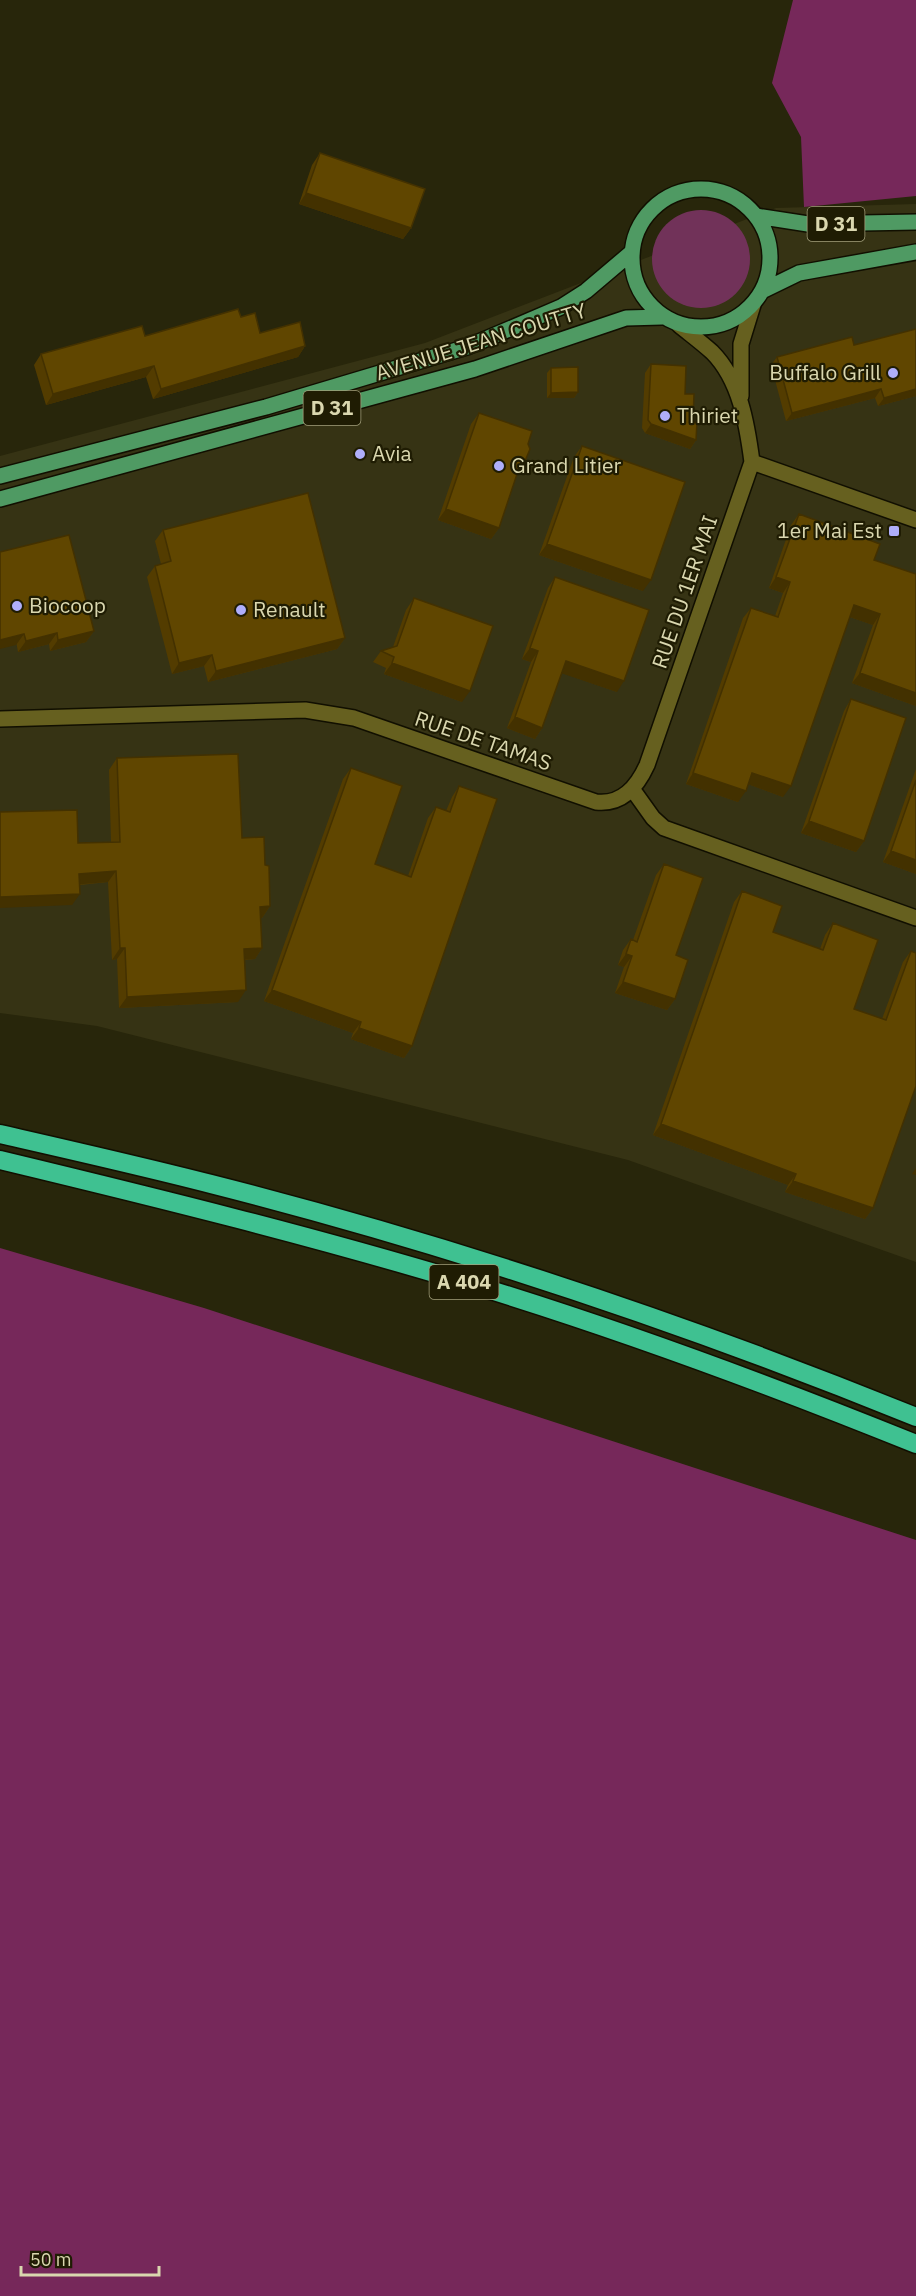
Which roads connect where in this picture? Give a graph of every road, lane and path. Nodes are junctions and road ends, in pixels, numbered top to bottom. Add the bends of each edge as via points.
1 (756, 216) junction
2 (916, 222) edge
3 (632, 252) junction
4 (916, 252) edge
5 (762, 291) junction
6 (753, 305) junction
7 (662, 316) junction
8 (679, 325) junction
9 (741, 402) junction
10 (752, 462) junction
11 (0, 476) edge
12 (0, 499) edge
13 (916, 520) edge
14 (0, 719) edge
15 (633, 790) junction
16 (916, 918) edge
17 (0, 1134) edge
18 (0, 1160) edge
19 (916, 1417) edge
20 (916, 1444) edge

1 - 2 main road, D 31 via 808,224
1 - 3 main road via 741,201 722,192 680,192 647,215 636,233
1 - 5 main road via 766,233 770,253 769,273
3 - 7 main road via 638,288
3 - 11 main road, AVENUE JEAN COUTTY / D 31 via 561,307 467,347 266,408
4 - 5 main road, D 31 via 799,273
5 - 6 main road
6 - 8 main road via 719,326
6 - 9 street, RUE DU 1ER MAI via 741,344
7 - 8 main road
7 - 12 main road, AVENUE JEAN COUTTY / D 31 via 626,318 475,369
8 - 9 street, RUE DU 1ER MAI via 714,354
9 - 10 street, RUE DU 1ER MAI
10 - 13 street
10 - 15 street, RUE DU 1ER MAI via 647,765
14 - 15 street, RUE DE TAMAS via 305,710 354,718 596,802 607,804
15 - 16 street via 664,828
17 - 19 highway, A 404 via 211,1184 476,1259 755,1354
18 - 20 highway, A 404 via 193,1206 471,1284 654,1344

